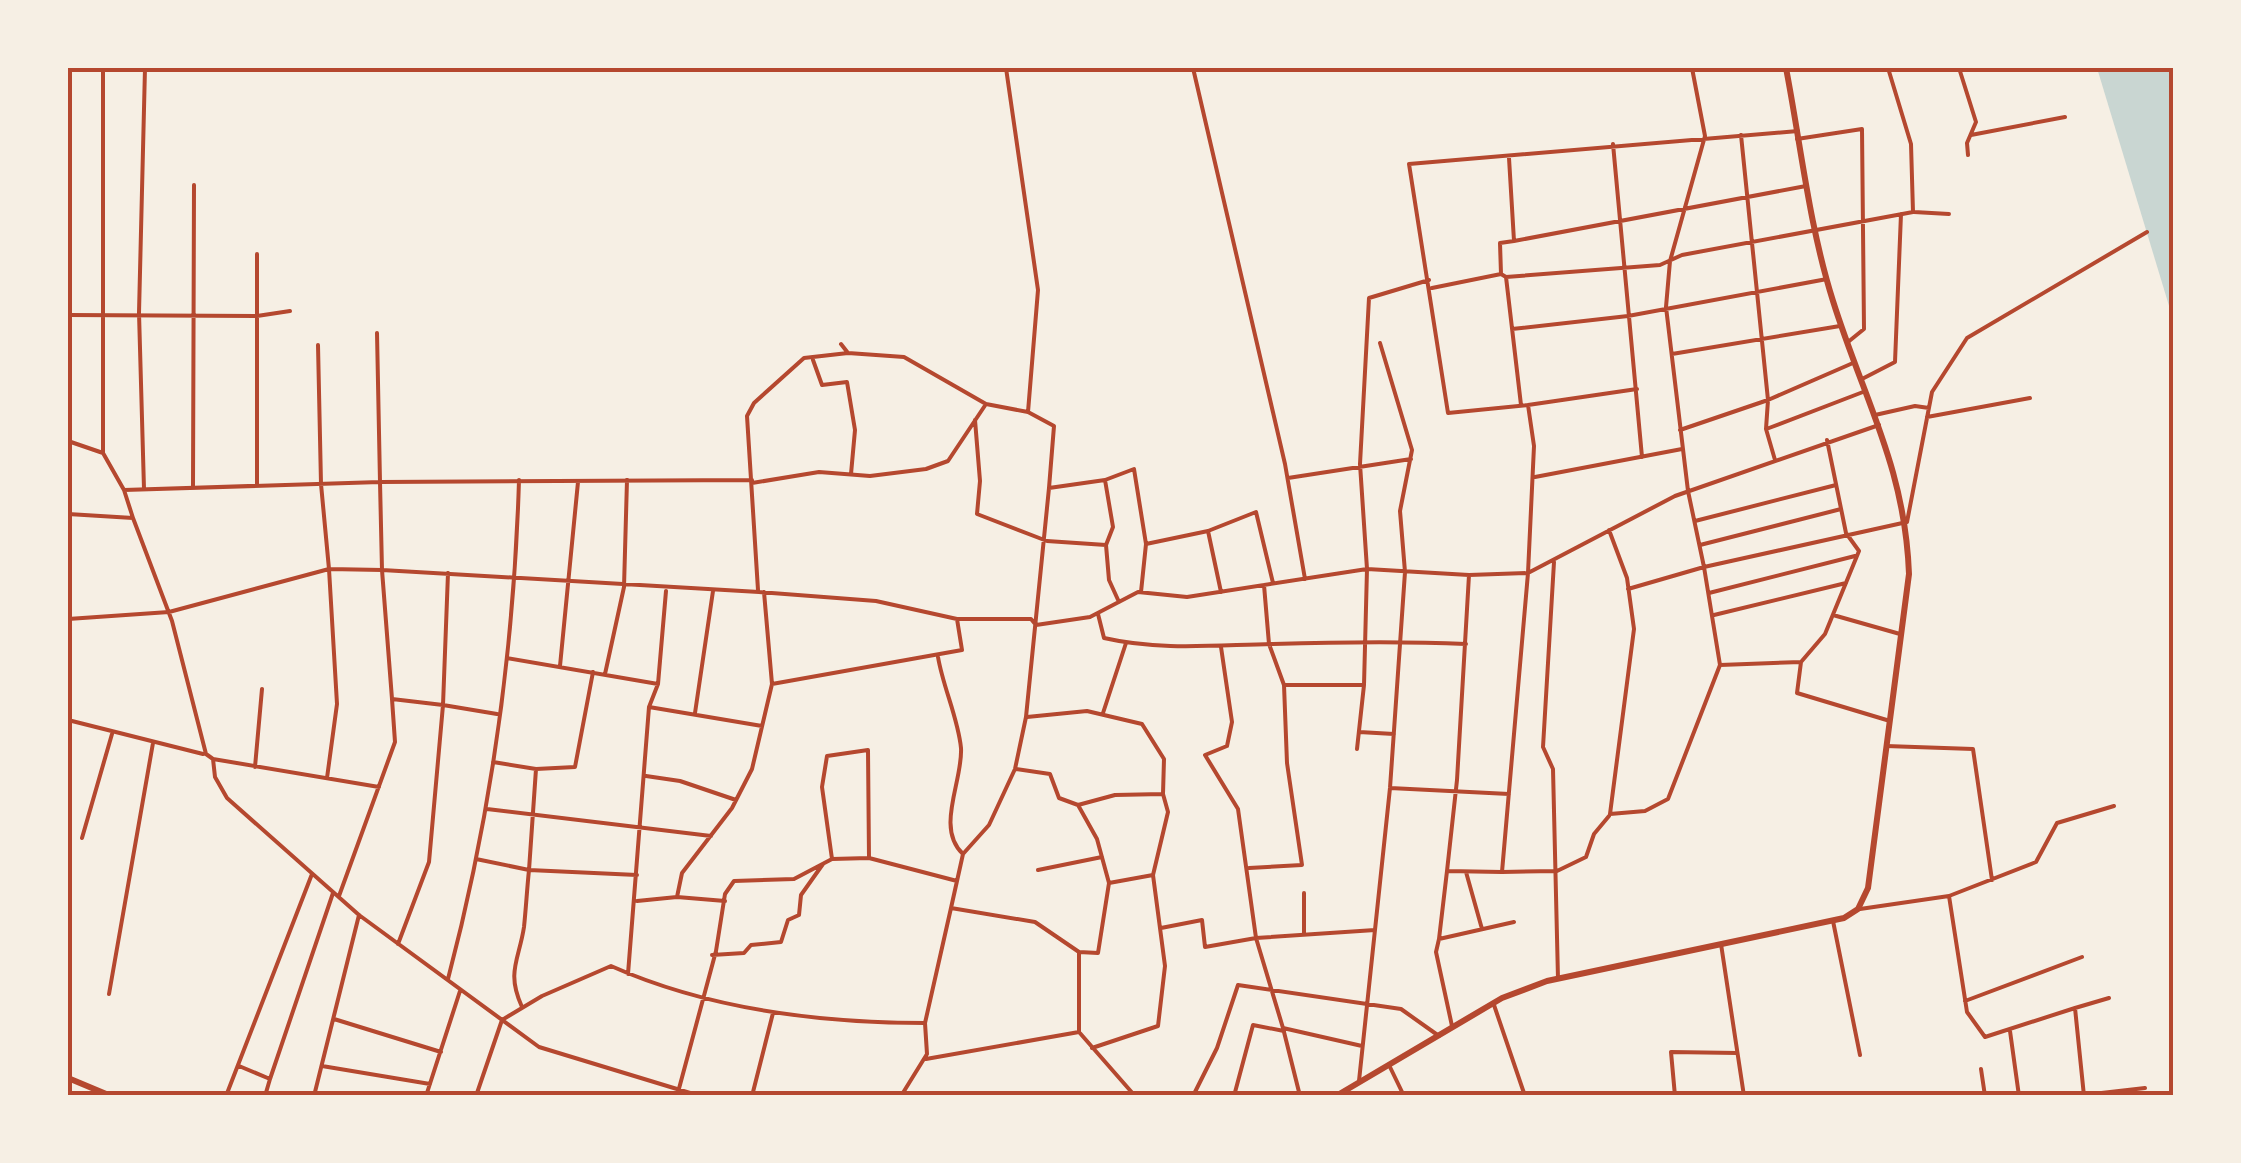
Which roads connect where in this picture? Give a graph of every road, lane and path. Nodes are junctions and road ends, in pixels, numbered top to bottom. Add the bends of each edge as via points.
1 (103, 68) edge
2 (145, 68) edge
3 (1006, 68) edge
4 (1194, 68) edge
5 (1692, 68) edge
6 (1786, 68) edge
7 (1888, 68) edge
8 (1959, 68) edge
9 (2065, 117) dead end
10 (1740, 133) junction
11 (1798, 135) junction
12 (1971, 135) junction
13 (1705, 136) junction
14 (1613, 144) junction
15 (1968, 155) dead end
16 (1509, 158) junction
17 (194, 185) dead end
18 (1806, 186) junction
19 (1746, 195) junction
20 (1684, 206) junction
21 (1912, 212) junction
22 (1902, 214) junction
23 (1949, 214) dead end
24 (1860, 220) junction
25 (1619, 222) junction
26 (1816, 230) junction
27 (2147, 232) dead end
28 (1514, 241) junction
29 (1751, 241) junction
30 (256, 254) dead end
31 (1670, 261) junction
32 (1624, 270) junction
33 (1503, 275) junction
34 (1828, 279) junction
35 (1429, 280) junction
36 (1430, 288) junction
37 (1757, 293) junction
38 (1666, 307) junction
39 (290, 311) dead end
40 (139, 314) junction
41 (194, 314) junction
42 (68, 315) edge
43 (102, 315) junction
44 (257, 316) junction
45 (1628, 316) junction
46 (1842, 325) junction
47 (1512, 329) junction
48 (377, 333) dead end
49 (1762, 341) junction
50 (1848, 342) junction
51 (1380, 343) dead end
52 (841, 344) dead end
53 (318, 345) dead end
54 (848, 353) junction
55 (1672, 354) junction
56 (812, 358) junction
57 (1856, 362) junction
58 (1862, 379) junction
59 (1637, 389) junction
60 (1866, 391) junction
61 (2030, 398) dead end
62 (1768, 400) junction
63 (986, 404) junction
64 (1528, 404) junction
65 (1521, 405) junction
66 (1929, 408) junction
67 (1028, 412) junction
68 (1876, 415) junction
69 (1928, 417) junction
70 (976, 420) junction
71 (1879, 424) junction
72 (1769, 428) junction
73 (1680, 430) junction
74 (1827, 440) junction
75 (68, 441) edge
76 (1682, 449) junction
77 (103, 453) junction
78 (1642, 457) junction
79 (1412, 459) junction
80 (1776, 460) junction
81 (1360, 464) junction
82 (851, 474) junction
83 (1288, 478) junction
84 (1532, 478) junction
85 (519, 480) junction
86 (578, 480) junction
87 (627, 480) junction
88 (1105, 480) junction
89 (380, 482) junction
90 (752, 482) junction
91 (321, 484) junction
92 (1836, 485) junction
93 (257, 486) junction
94 (193, 488) junction
95 (1049, 488) junction
96 (124, 490) junction
97 (144, 490) junction
98 (1688, 491) junction
99 (1841, 509) junction
100 (68, 514) edge
101 (133, 518) junction
102 (1694, 521) junction
103 (1907, 522) junction
104 (1609, 530) junction
105 (1208, 531) junction
106 (1846, 533) junction
107 (1047, 541) junction
108 (1106, 544) junction
109 (1146, 544) junction
110 (1699, 545) junction
111 (1857, 556) junction
112 (1554, 562) junction
113 (1704, 567) junction
114 (330, 569) junction
115 (1367, 569) junction
116 (382, 570) junction
117 (1405, 572) junction
118 (448, 573) junction
119 (1528, 573) junction
120 (1469, 576) junction
121 (515, 579) junction
122 (1305, 579) junction
123 (571, 583) junction
124 (1846, 583) junction
125 (1273, 584) junction
126 (1264, 585) junction
127 (624, 587) junction
128 (666, 589) junction
129 (1628, 589) junction
130 (713, 590) junction
131 (761, 592) junction
132 (1141, 592) junction
133 (1221, 592) junction
134 (1709, 592) junction
135 (1119, 602) junction
136 (169, 612) junction
137 (1098, 614) junction
138 (1833, 614) junction
139 (1713, 616) junction
140 (68, 619) edge
141 (957, 620) junction
142 (1036, 626) junction
143 (1901, 634) junction
144 (1400, 641) junction
145 (1367, 642) junction
146 (1126, 643) junction
147 (1269, 644) junction
148 (1466, 644) junction
149 (1221, 646) junction
150 (938, 655) junction
151 (506, 658) junction
152 (1802, 662) junction
153 (1720, 665) junction
154 (560, 666) junction
155 (593, 672) junction
156 (605, 674) junction
157 (658, 684) junction
158 (772, 684) junction
159 (1364, 685) junction
160 (1284, 686) junction
161 (262, 689) dead end
162 (392, 699) junction
163 (443, 705) junction
164 (649, 707) junction
165 (696, 712) junction
166 (1103, 712) junction
167 (500, 715) junction
168 (1026, 717) junction
169 (68, 720) edge
170 (1890, 721) junction
171 (762, 726) junction
172 (1358, 732) junction
173 (112, 734) junction
174 (1394, 734) junction
175 (153, 743) junction
176 (1886, 746) junction
177 (1357, 748) dead end
178 (206, 754) junction
179 (213, 759) junction
180 (493, 762) junction
181 (255, 767) junction
182 (536, 769) junction
183 (1015, 769) junction
184 (646, 776) junction
185 (326, 778) junction
186 (380, 786) junction
187 (1390, 788) junction
188 (1456, 792) junction
189 (1162, 794) junction
190 (1509, 794) junction
191 (736, 800) junction
192 (1078, 805) junction
193 (2114, 806) dead end
194 (486, 809) junction
195 (536, 814) junction
196 (1610, 814) junction
197 (640, 824) junction
198 (711, 836) junction
199 (82, 838) dead end
200 (963, 854) junction
201 (1104, 856) junction
202 (869, 858) junction
203 (476, 859) junction
204 (832, 859) junction
205 (824, 861) junction
206 (1250, 868) junction
207 (529, 870) junction
208 (1038, 870) dead end
209 (1558, 871) junction
210 (1446, 872) junction
211 (1466, 872) junction
212 (1502, 872) junction
213 (312, 874) junction
214 (637, 875) junction
215 (1153, 875) junction
216 (1992, 880) junction
217 (958, 882) junction
218 (1110, 883) junction
219 (333, 892) junction
220 (1304, 893) dead end
221 (1949, 896) junction
222 (338, 897) junction
223 (677, 897) junction
224 (636, 901) junction
225 (724, 901) junction
226 (951, 908) junction
227 (1858, 909) junction
228 (358, 915) junction
229 (1833, 920) junction
230 (1514, 922) dead end
231 (1161, 928) junction
232 (1482, 929) junction
233 (1377, 930) junction
234 (1304, 934) junction
235 (1256, 938) junction
236 (1439, 939) junction
237 (398, 944) junction
238 (1721, 944) junction
239 (1079, 952) junction
240 (712, 955) junction
241 (2082, 957) dead end
242 (628, 974) junction
243 (1558, 979) junction
244 (448, 980) junction
245 (1270, 988) junction
246 (461, 990) junction
247 (109, 994) dead end
248 (701, 996) junction
249 (2109, 998) dead end
250 (1965, 1001) junction
251 (1493, 1004) junction
252 (1367, 1005) junction
253 (522, 1007) junction
254 (2075, 1008) junction
255 (774, 1012) junction
256 (334, 1019) junction
257 (502, 1020) junction
258 (925, 1023) junction
259 (2010, 1029) junction
260 (1284, 1030) junction
261 (1452, 1030) junction
262 (1078, 1032) junction
263 (1441, 1038) junction
264 (1362, 1046) junction
265 (1092, 1048) junction
266 (442, 1052) junction
267 (1738, 1053) junction
268 (1860, 1055) dead end
269 (923, 1060) junction
270 (1389, 1065) junction
271 (239, 1066) junction
272 (322, 1066) junction
273 (1981, 1069) dead end
274 (270, 1079) junction
275 (68, 1081) edge
276 (1358, 1081) junction
277 (430, 1084) junction
278 (2145, 1088) dead end
279 (678, 1093) edge
280 (1744, 1094) edge
281 (2084, 1095) edge
282 (111, 1096) edge
283 (226, 1096) edge
284 (265, 1096) edge
285 (314, 1096) edge
286 (426, 1096) edge
287 (476, 1096) edge
288 (700, 1096) edge
289 (752, 1096) edge
290 (901, 1096) edge
291 (1135, 1096) edge
292 (1193, 1096) edge
293 (1234, 1096) edge
294 (1300, 1096) edge
295 (1336, 1096) edge
296 (1404, 1096) edge
297 (1525, 1096) edge
298 (1675, 1096) edge
299 (1726, 1096) edge
300 (1984, 1096) edge
301 (2019, 1096) edge

1 - 43 street
2 - 40 street
3 - 67 street via 1038,290
4 - 83 street
5 - 13 street
6 - 11 main road
7 - 21 street via 1911,144
8 - 12 street via 1976,122
9 - 12 street
10 - 11 street
10 - 13 street
10 - 19 street
11 - 18 main road
11 - 24 street via 1862,129
12 - 15 street
13 - 14 street
13 - 20 street
14 - 16 street
14 - 25 street
16 - 28 street
16 - 35 street via 1409,164
17 - 41 street
18 - 19 street
18 - 26 main road
19 - 20 street
19 - 29 street
20 - 25 street
20 - 31 street
21 - 22 street
21 - 23 street
22 - 24 street
22 - 58 street via 1895,362
24 - 26 street
24 - 50 street via 1864,329
25 - 28 street
25 - 32 street
26 - 29 street
26 - 34 main road
27 - 66 street via 1967,338
28 - 33 street via 1500,243
29 - 31 street
29 - 37 street
30 - 44 street
31 - 32 street
31 - 38 street
32 - 33 street
32 - 45 street
33 - 36 street
33 - 47 street
34 - 37 street
34 - 46 main road
35 - 36 street
35 - 81 street via 1369,298
36 - 65 street via 1448,413
37 - 38 street
37 - 49 street
38 - 45 street
38 - 55 street
39 - 44 street
40 - 41 street
40 - 43 street
40 - 97 street
41 - 44 street
41 - 94 street
42 - 43 street
43 - 77 street
44 - 93 street
45 - 47 street
45 - 59 street
46 - 49 street
46 - 50 main road
47 - 65 street
48 - 89 street
49 - 55 street
49 - 62 street
50 - 57 main road
51 - 79 street
52 - 54 street
53 - 91 street
54 - 56 street
54 - 63 street via 904,357
55 - 73 street
56 - 82 street via 822,385 848,382 855,430
56 - 90 street via 754,403 748,416
57 - 58 main road
57 - 62 street
58 - 60 main road
59 - 64 street
59 - 78 street
60 - 68 main road
60 - 72 street
61 - 69 street
62 - 72 street
62 - 73 street
63 - 67 street
63 - 70 street
64 - 65 street
64 - 84 street
66 - 68 street
66 - 69 street
67 - 95 street via 1054,426
68 - 71 main road
69 - 103 street
70 - 82 street via 948,461 926,469
70 - 107 street via 976,514
71 - 74 street
71 - 103 main road
72 - 80 street
73 - 76 street
74 - 80 street
74 - 92 street
75 - 77 street
76 - 78 street
76 - 98 street
77 - 96 street
78 - 84 street
79 - 81 street
79 - 117 street via 1400,511
80 - 98 street
81 - 83 street
81 - 115 street
82 - 90 street
83 - 122 street
84 - 119 street
85 - 86 street
85 - 89 street
85 - 121 street
86 - 87 street
86 - 123 street
87 - 90 street
87 - 127 street
88 - 95 street
88 - 108 street via 1113,526
88 - 109 street via 1134,469
89 - 91 street
89 - 116 street
90 - 131 street
91 - 93 street
91 - 114 street
92 - 99 street
92 - 102 street
93 - 94 street
94 - 97 street
95 - 107 street
96 - 97 street
96 - 101 street
98 - 102 street
98 - 104 street
99 - 106 street
99 - 110 street
100 - 101 street
101 - 136 street
102 - 110 street
103 - 106 street
103 - 143 main road
104 - 112 street
104 - 129 street
105 - 109 street
105 - 125 street via 1256,512
105 - 133 street
106 - 111 street
106 - 113 street
107 - 108 street
107 - 142 street
108 - 135 street
109 - 132 street
110 - 113 street
111 - 124 street
111 - 134 street
112 - 119 street
112 - 209 street via 1543,747 1553,769
113 - 129 street
113 - 134 street
114 - 116 street
114 - 136 street
114 - 185 street via 337,704
115 - 117 street
115 - 122 street
115 - 145 street
116 - 118 street
116 - 162 street
117 - 120 street
117 - 144 street
118 - 121 street
118 - 163 street
119 - 120 street
119 - 190 street
120 - 148 street
121 - 123 street
121 - 151 street
122 - 125 street
123 - 127 street
123 - 154 street
124 - 138 street
124 - 139 street
125 - 126 street
126 - 133 street
126 - 147 street
127 - 128 street
127 - 156 street
128 - 130 street
128 - 157 street
129 - 196 street via 1634,629
130 - 131 street
130 - 165 street
131 - 141 street via 876,601
131 - 158 street
132 - 133 street
132 - 135 street
134 - 139 street
135 - 137 street
136 - 140 street
136 - 178 street
137 - 142 street
137 - 146 street via 1104,638
138 - 143 street
138 - 152 street
139 - 153 street
141 - 142 street via 1031,620
141 - 150 street via 962,650
142 - 168 street
143 - 170 main road
144 - 145 street
144 - 148 street
144 - 174 street
145 - 147 street
145 - 159 street
146 - 149 street
146 - 166 street
147 - 149 street
147 - 160 street
148 - 188 street
149 - 206 street via 1232,722 1228,746 1205,756 1238,809
150 - 158 street
150 - 200 street via 960,748 951,814
151 - 154 street
151 - 167 street
152 - 153 street
152 - 170 street via 1797,693
153 - 196 street via 1668,799 1645,811
154 - 155 street
155 - 156 street
155 - 182 street via 575,767
156 - 157 street
157 - 164 street
158 - 171 street
159 - 160 street
159 - 172 street
160 - 206 street via 1302,865
161 - 181 street
162 - 163 street
162 - 186 street via 395,742
163 - 167 street
163 - 237 street via 429,862
164 - 165 street
164 - 184 street
165 - 171 street
166 - 168 street
166 - 189 street via 1142,724 1154,739 1164,760
167 - 180 street
168 - 183 street
169 - 173 street
170 - 176 main road
171 - 191 street via 752,770
172 - 174 street
172 - 177 street
173 - 175 street
173 - 199 street
174 - 187 street
175 - 178 street
175 - 247 street
176 - 216 street via 1973,749
176 - 227 main road via 1868,888
178 - 179 street
179 - 181 street
179 - 213 street via 227,798
180 - 182 street
180 - 194 street
181 - 185 street
182 - 195 street
183 - 192 street via 1050,774 1059,798
183 - 200 street via 990,825
184 - 191 street
184 - 197 street
185 - 186 street
186 - 222 street
187 - 188 street
187 - 233 street
188 - 190 street
188 - 210 street
189 - 192 street via 1115,795
189 - 215 street via 1168,812
190 - 212 street
191 - 198 street
192 - 201 street
193 - 216 street via 2058,823 2036,862
194 - 195 street
194 - 203 street
195 - 197 street
195 - 207 street
196 - 209 street via 1586,856
197 - 198 street
197 - 214 street
198 - 223 street via 682,873
200 - 217 street
201 - 208 street
201 - 218 street
202 - 204 street
202 - 204 street via 868,750 826,756 822,786
202 - 217 street
203 - 207 street
203 - 244 street
204 - 205 street
205 - 225 street via 794,880 734,882
205 - 240 street via 781,942
206 - 235 street
207 - 214 street
207 - 253 street via 514,959
209 - 212 street
209 - 243 street
210 - 211 street
210 - 236 street
211 - 212 street
211 - 232 street
213 - 219 street
213 - 271 street
214 - 224 street
215 - 218 street
215 - 231 street
216 - 221 street
217 - 226 street
218 - 239 street via 1098,952
219 - 222 street
219 - 274 street
220 - 234 street
221 - 227 street
221 - 250 street
222 - 228 street
223 - 224 street
223 - 225 street
224 - 242 street
225 - 240 street
226 - 239 street via 1035,922
226 - 258 street
227 - 229 main road
228 - 237 street
228 - 256 street
229 - 238 main road
229 - 268 street
230 - 232 street
231 - 235 street via 1202,920 1205,947
231 - 265 street via 1165,966 1158,1026
232 - 236 street
233 - 234 street
233 - 252 street
234 - 235 street
235 - 245 street
236 - 261 street
237 - 244 street
238 - 243 main road
238 - 267 street
239 - 262 street
240 - 248 street
241 - 250 street
242 - 248 street
242 - 253 street via 611,966
243 - 251 main road
244 - 246 street
245 - 252 street
245 - 260 street
245 - 292 street via 1238,985
246 - 257 street
246 - 266 street
248 - 255 street
248 - 279 street
249 - 254 street
250 - 259 street via 1985,1037
251 - 261 main road
251 - 297 street
252 - 263 street via 1401,1009
252 - 264 street
253 - 257 street
254 - 259 street
254 - 281 street
255 - 258 street via 846,1023
255 - 289 street
256 - 266 street
256 - 272 street
257 - 279 street via 539,1047
257 - 287 street
258 - 269 street
259 - 301 street
260 - 264 street
260 - 293 street via 1252,1025
260 - 294 street
261 - 263 main road
262 - 265 street
262 - 269 street
263 - 270 main road
264 - 276 street
265 - 291 street
266 - 277 street
267 - 280 street
267 - 298 street via 1671,1052
269 - 290 street
270 - 276 main road
270 - 296 street
271 - 274 street
271 - 283 street
272 - 277 street
272 - 285 street
273 - 300 street
274 - 284 street
275 - 282 main road
276 - 295 main road
277 - 286 street
278 - 281 street
279 - 288 street
280 - 299 street

